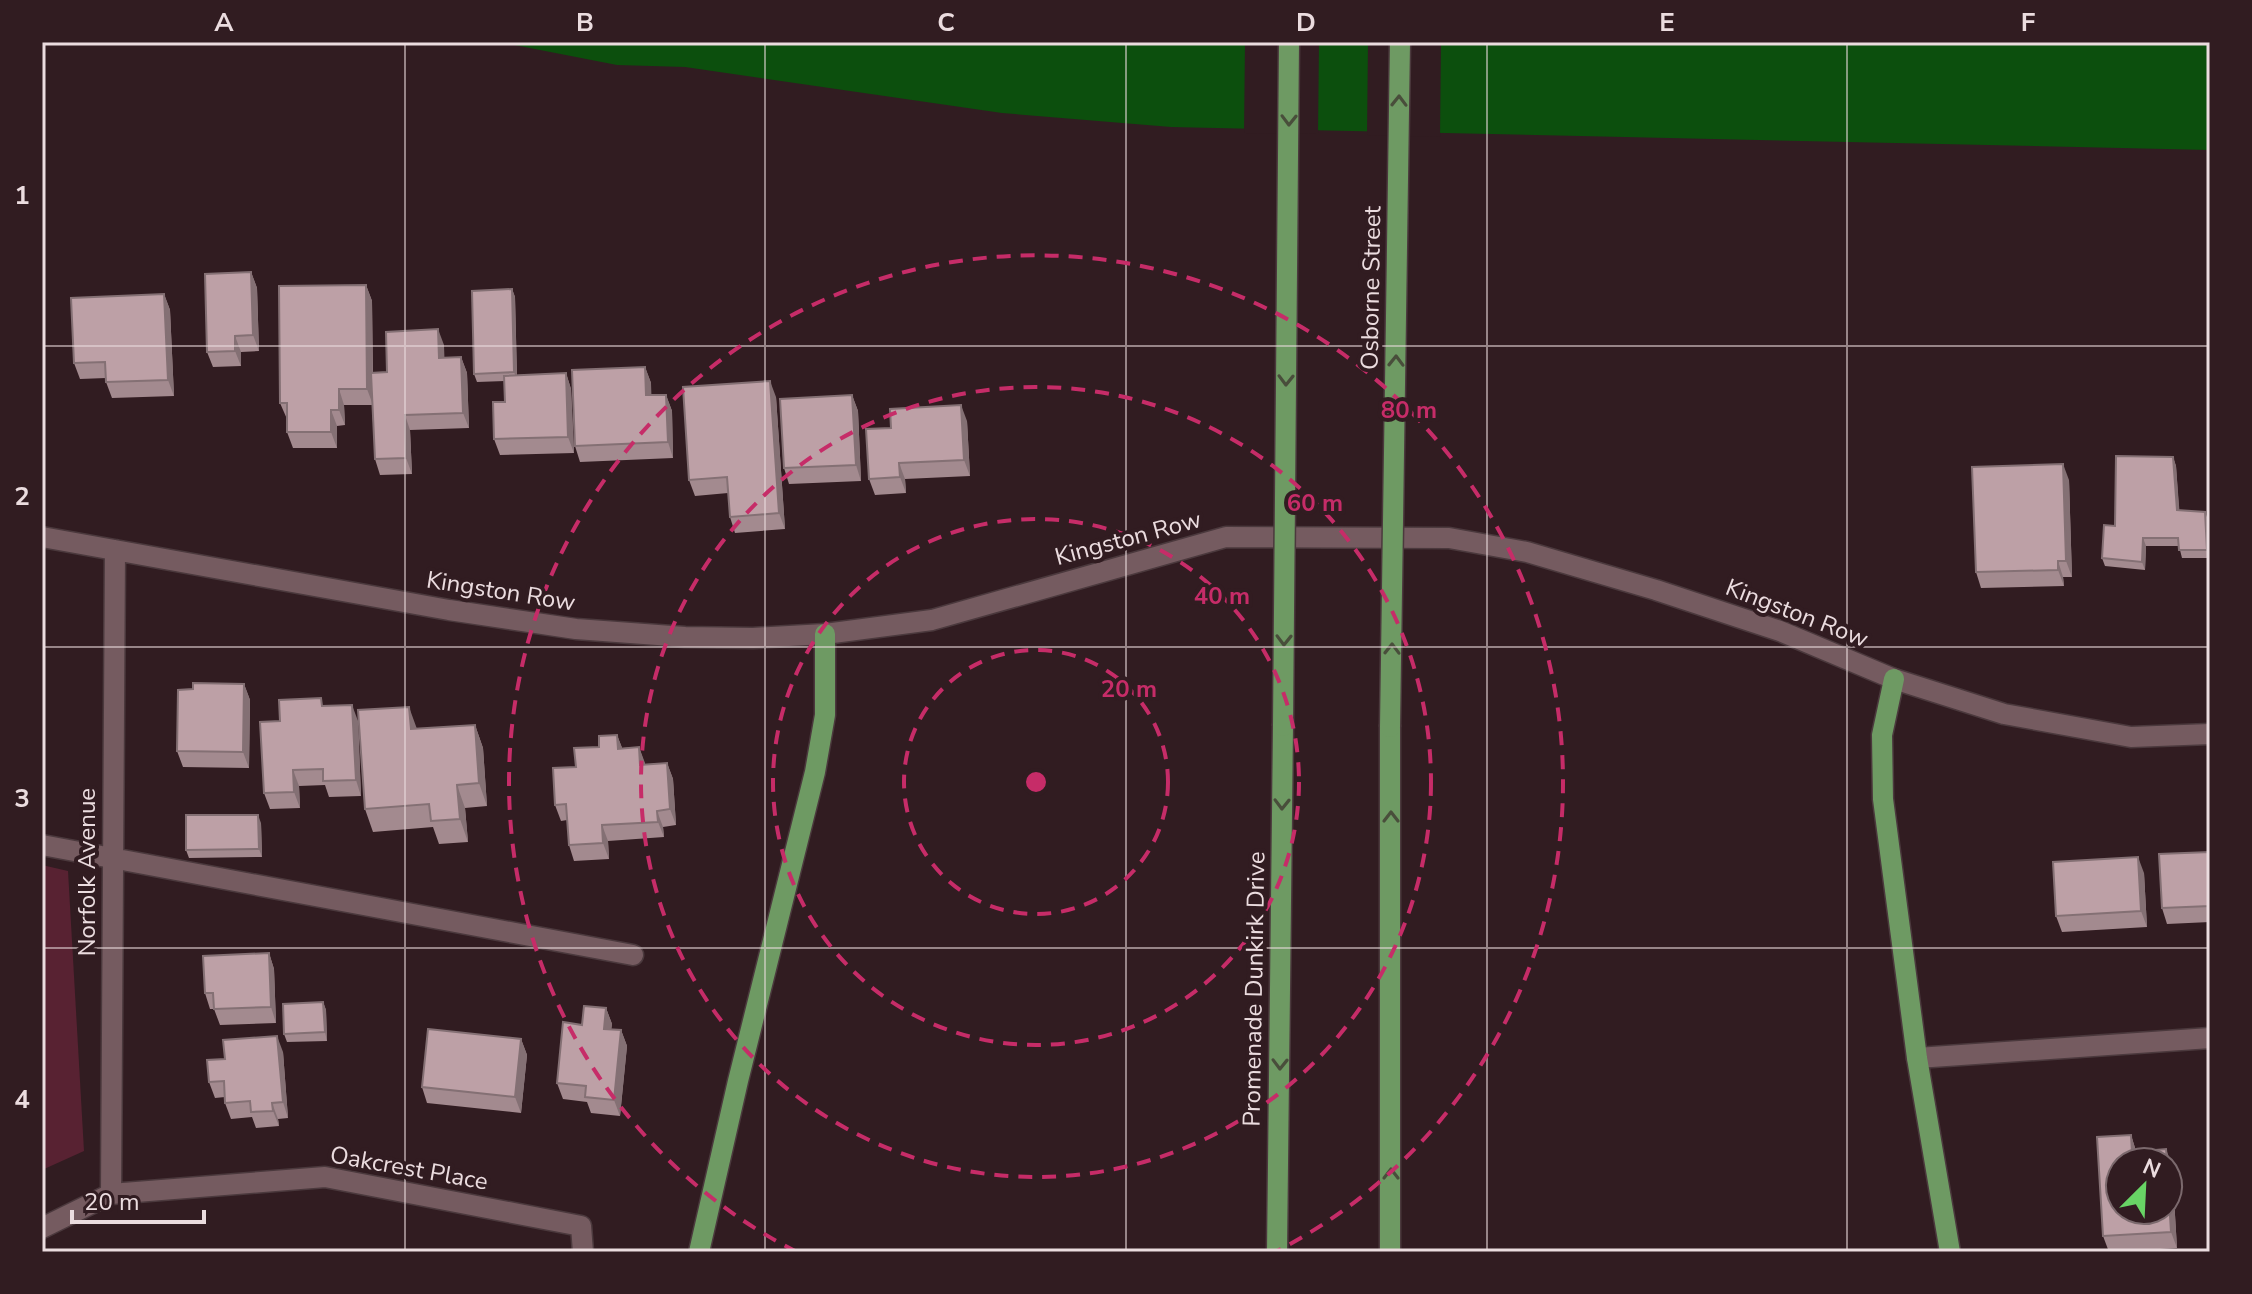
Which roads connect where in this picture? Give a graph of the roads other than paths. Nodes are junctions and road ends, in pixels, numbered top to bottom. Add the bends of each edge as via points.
1 (1289, 42) edge
2 (1400, 42) edge
3 (42, 537) edge
4 (115, 550) junction
5 (825, 634) junction
6 (1894, 679) junction
7 (2210, 734) edge
8 (42, 845) edge
9 (114, 859) junction
10 (633, 955) dead end
11 (2210, 1038) edge
12 (1917, 1058) junction
13 (111, 1194) junction
14 (42, 1228) edge
15 (583, 1252) edge
16 (699, 1252) edge
17 (1277, 1252) edge
18 (1390, 1252) edge
19 (1950, 1252) edge

1 -> 17 main road, Promenade Dunkirk Drive, bridge
18 -> 2 main road, Osborne Street, bridge via 1390,727
3 - 4 street, Kingston Row
4 - 5 street, Kingston Row via 576,629 685,637
4 - 9 street, Norfolk Avenue
5 - 6 street, Kingston Row via 932,620 1226,537 1449,538 1527,552 1656,590 1780,631
5 - 16 main road via 825,715 815,772
6 - 7 street, Kingston Row via 2004,714 2131,737
6 - 12 main road via 1882,735 1883,799
8 - 9 street
9 - 10 street
9 - 13 street, Norfolk Avenue
11 - 12 street
12 - 19 main road
13 - 14 street, Oakcrest Place
13 - 15 street, Oakcrest Place via 325,1177 581,1226

